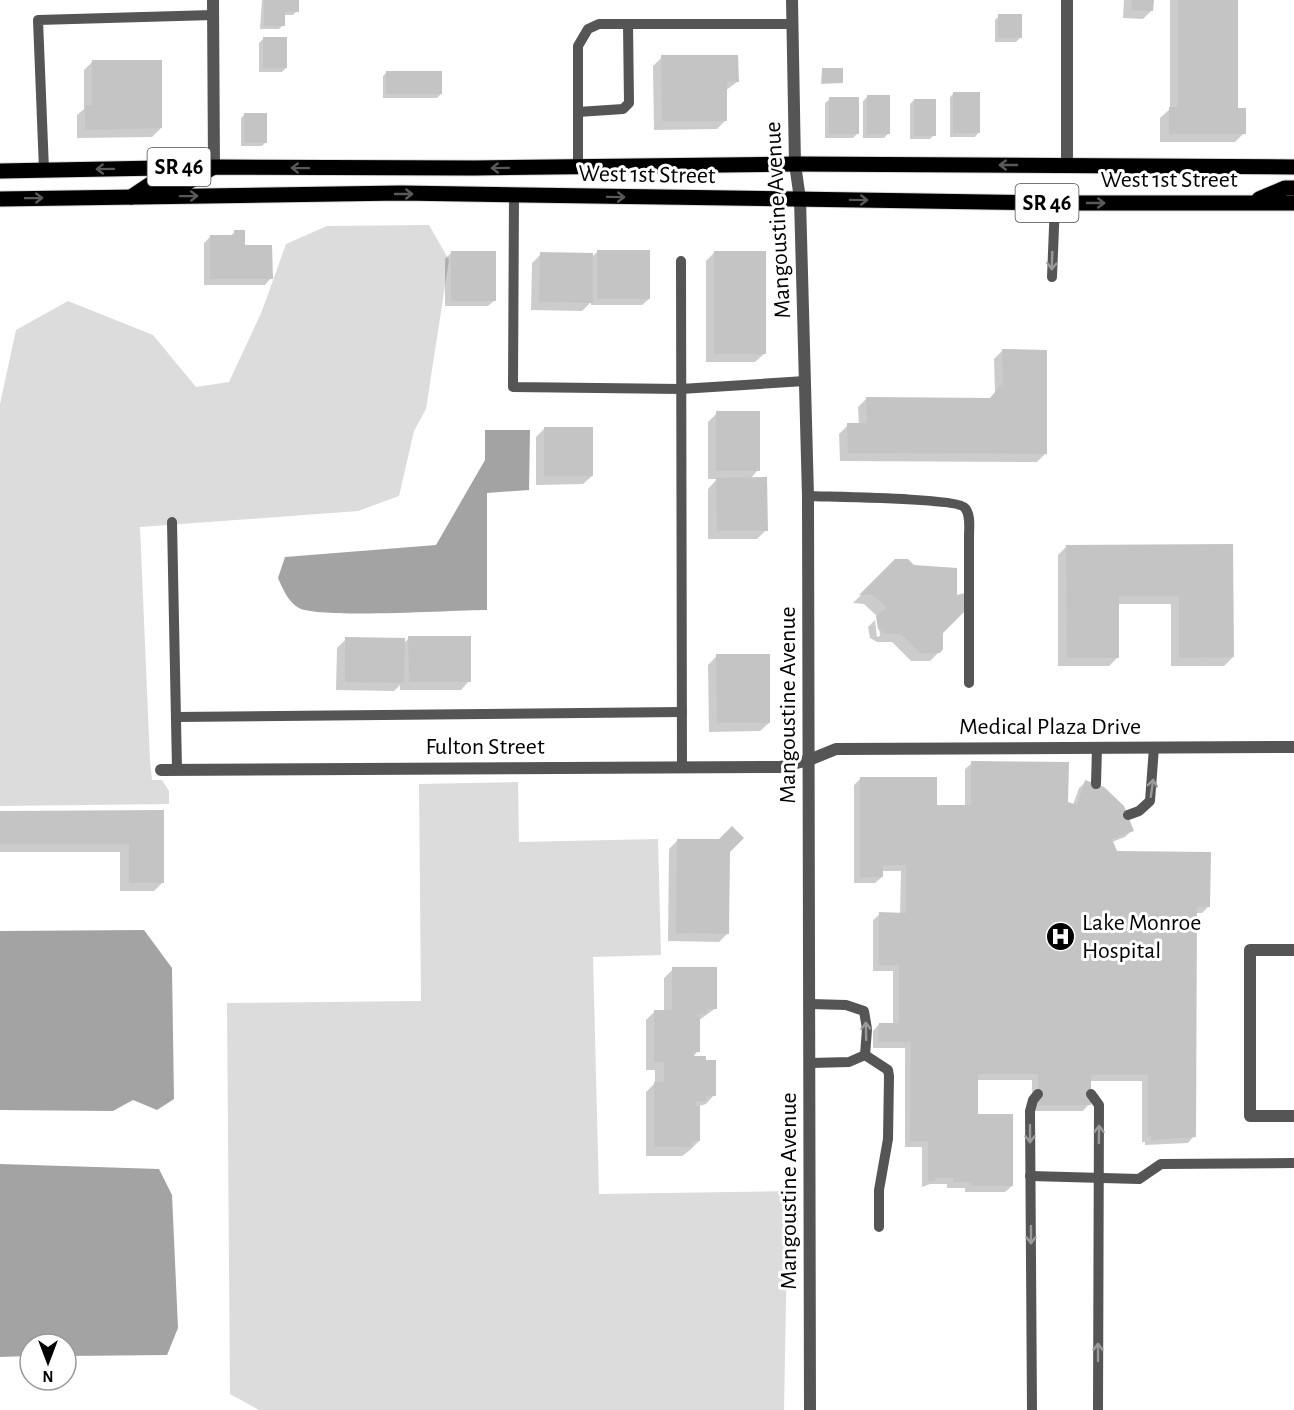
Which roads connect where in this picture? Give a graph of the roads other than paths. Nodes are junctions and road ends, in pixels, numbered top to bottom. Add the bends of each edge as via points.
1 (213, 0) edge
2 (792, 0) edge
3 (1067, 0) edge
4 (213, 15) junction
5 (628, 24) junction
6 (792, 24) junction
7 (578, 112) junction
8 (795, 164) junction
9 (1067, 166) junction
10 (1294, 166) edge
11 (214, 167) junction
12 (578, 167) junction
13 (44, 170) junction
14 (0, 171) edge
15 (1294, 188) edge
16 (514, 195) junction
17 (130, 197) junction
18 (0, 199) edge
19 (800, 199) junction
20 (1055, 203) junction
21 (1251, 203) junction
22 (1294, 203) edge
23 (681, 261) dead end
24 (1052, 277) dead end
25 (805, 381) junction
26 (681, 389) junction
27 (808, 496) junction
28 (172, 522) dead end
29 (969, 683) dead end
30 (682, 711) junction
31 (176, 717) junction
32 (1097, 747) junction
33 (1154, 747) junction
34 (1294, 747) edge
35 (809, 760) junction
36 (682, 767) junction
37 (177, 769) junction
38 (161, 770) dead end
39 (1096, 784) dead end
40 (1128, 815) dead end
41 (1294, 950) edge
42 (811, 1004) junction
43 (865, 1055) junction
44 (811, 1063) junction
45 (1038, 1094) dead end
46 (1091, 1094) dead end
47 (1294, 1116) edge
48 (1294, 1163) edge
49 (1030, 1176) junction
50 (1098, 1176) junction
51 (879, 1227) dead end
52 (810, 1410) edge
53 (1032, 1410) edge
54 (1098, 1410) edge

1 - 4 street
2 - 6 street, Mangoustine Avenue
3 - 9 street
4 - 11 street
4 - 13 lane via 38,20
5 - 6 lane
5 - 7 lane via 599,24 588,29 578,46
5 - 7 lane via 629,103 623,109
6 - 8 street, Mangoustine Avenue
7 - 12 lane
9 -> 8 main road, West 1st Street / SR 46
8 - 12 main road, West 1st Street / SR 46
8 - 19 street, Mangoustine Avenue
9 - 10 main road, West 1st Street / SR 46
12 -> 11 main road, West 1st Street / SR 46
11 -> 13 main road, West 1st Street / SR 46
11 - 17 main road via 185,184 149,185
13 - 14 main road, West 1st Street / SR 46
15 - 21 main road
17 -> 16 main road, West 1st Street / SR 46
16 -> 19 main road, West 1st Street / SR 46
16 - 26 lane via 513,387
18 -> 17 main road, West 1st Street / SR 46
19 -> 20 main road, West 1st Street / SR 46
19 - 25 street, Mangoustine Avenue
20 -> 21 main road, West 1st Street / SR 46
20 -> 24 lane
21 - 22 main road, West 1st Street / SR 46
23 - 26 lane
25 - 26 lane
25 - 27 street, Mangoustine Avenue
26 - 30 lane
27 - 29 lane via 934,501 965,507 969,536
27 - 35 street, Mangoustine Avenue
28 - 31 lane
30 - 31 lane
30 - 36 lane
31 - 37 lane
32 - 33 street, Medical Plaza Drive
32 - 35 street, Medical Plaza Drive via 836,749
32 - 39 lane
33 - 34 street, Medical Plaza Drive
40 -> 33 lane via 1150,801
35 - 36 street, Fulton Street via 780,766
35 - 42 street, Mangoustine Avenue
36 - 37 street, Fulton Street
37 - 38 street, Fulton Street
41 - 47 street via 1250,950 1250,1116
43 -> 42 lane via 864,1011 846,1005
42 - 44 street, Mangoustine Avenue
43 - 44 lane via 849,1062
43 - 51 lane via 888,1070 889,1076 888,1139 879,1190
44 - 52 street, Mangoustine Avenue
45 -> 49 lane via 1031,1106
50 -> 46 lane via 1099,1105
48 - 50 lane via 1161,1164 1139,1179
49 - 50 lane
49 -> 53 lane
54 -> 50 lane

